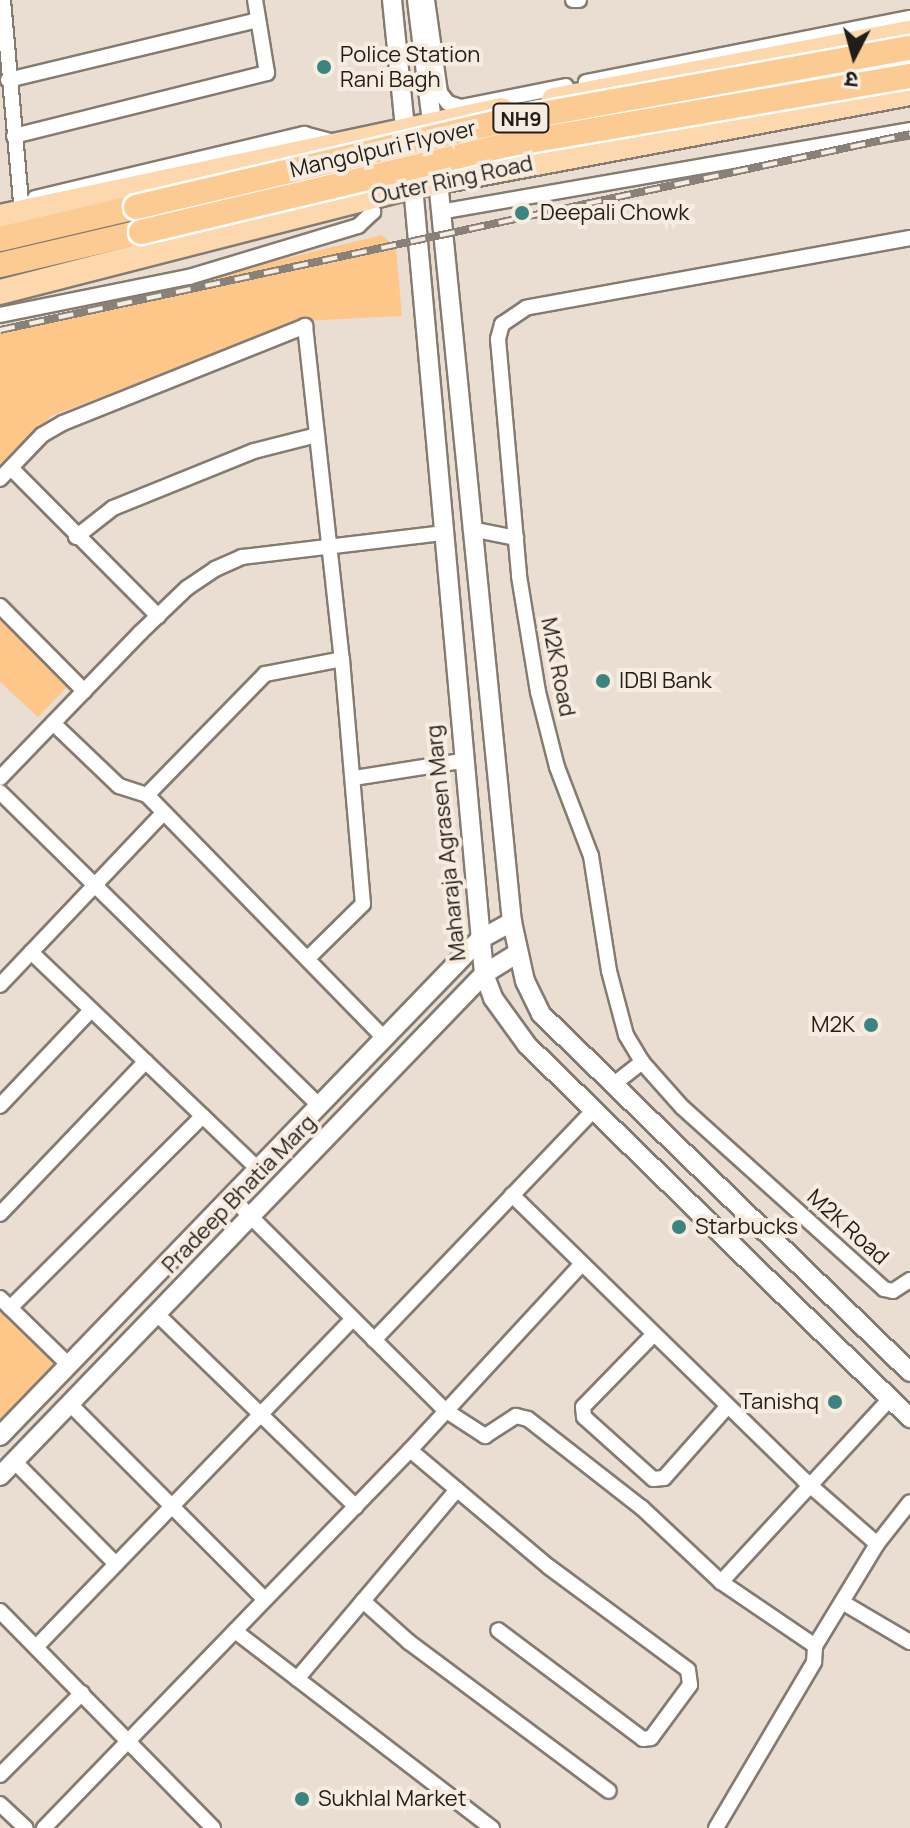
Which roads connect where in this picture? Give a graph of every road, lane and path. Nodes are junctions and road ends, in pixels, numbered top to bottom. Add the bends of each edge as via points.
1 (3, 0) edge
2 (255, 0) edge
3 (421, 4) edge
4 (392, 5) edge
5 (910, 18) edge
6 (257, 20) junction
7 (910, 33) edge
8 (910, 48) edge
9 (723, 67) junction
10 (910, 76) edge
11 (8, 80) junction
12 (910, 93) edge
13 (432, 123) junction
14 (734, 126) junction
15 (405, 127) junction
16 (910, 130) edge
17 (14, 136) junction
18 (340, 144) junction
19 (261, 160) junction
20 (438, 181) junction
21 (413, 186) junction
22 (369, 197) junction
23 (21, 201) junction
24 (0, 206) edge
25 (440, 212) junction
26 (0, 217) edge
27 (275, 220) junction
28 (910, 238) edge
29 (0, 239) edge
30 (0, 265) edge
31 (0, 292) edge
32 (0, 315) edge
33 (456, 368) junction
34 (428, 371) junction
35 (317, 435) junction
36 (11, 468) junction
37 (0, 479) edge
38 (471, 529) junction
39 (442, 533) junction
40 (76, 537) junction
41 (516, 538) junction
42 (330, 547) junction
43 (0, 606) edge
44 (158, 616) junction
45 (342, 659) junction
46 (84, 691) junction
47 (53, 723) junction
48 (461, 761) junction
49 (0, 778) edge
50 (354, 778) junction
51 (0, 792) edge
52 (147, 795) junction
53 (164, 812) junction
54 (95, 885) junction
55 (512, 922) junction
56 (479, 940) junction
57 (31, 952) junction
58 (518, 953) junction
59 (307, 959) junction
60 (484, 974) junction
61 (0, 985) edge
62 (91, 1010) junction
63 (385, 1039) junction
64 (146, 1061) junction
65 (642, 1062) junction
66 (614, 1084) junction
67 (0, 1106) edge
68 (319, 1106) junction
69 (594, 1110) junction
70 (203, 1116) junction
71 (258, 1169) junction
72 (512, 1195) junction
73 (231, 1197) junction
74 (0, 1214) edge
75 (252, 1216) junction
76 (581, 1265) junction
77 (910, 1280) edge
78 (5, 1303) edge
79 (157, 1314) junction
80 (353, 1319) junction
81 (653, 1335) junction
82 (374, 1340) junction
83 (69, 1365) junction
84 (910, 1370) edge
85 (890, 1399) junction
86 (70, 1404) junction
87 (728, 1406) junction
88 (445, 1410) junction
89 (261, 1415) junction
90 (910, 1418) edge
91 (0, 1436) edge
92 (410, 1450) junction
93 (14, 1461) junction
94 (0, 1476) edge
95 (810, 1486) junction
96 (457, 1490) junction
97 (910, 1502) edge
98 (172, 1506) junction
99 (356, 1507) junction
100 (877, 1544) junction
101 (116, 1564) junction
102 (721, 1582) junction
103 (265, 1600) junction
104 (363, 1601) junction
105 (842, 1602) junction
106 (0, 1611) edge
107 (498, 1630) dead end
108 (235, 1631) junction
109 (910, 1642) edge
110 (815, 1646) junction
111 (36, 1647) junction
112 (297, 1679) junction
113 (82, 1693) junction
114 (129, 1740) junction
115 (0, 1775) edge
116 (609, 1791) dead end
117 (0, 1804) edge
118 (48, 1827) edge
119 (26, 1828) edge
120 (213, 1828) edge
121 (492, 1828) edge
122 (716, 1828) edge

1 - 11 street
2 - 6 street
3 - 4 street
3 - 5 street via 440,93 461,107
3 - 13 street
4 - 15 street
6 - 11 street
6 - 17 street via 267,73
7 - 9 main road
8 - 29 highway, Mangolpuri Flyover / NH9, bridge via 503,121
9 - 13 main road
9 - 14 main road
10 - 30 highway, Mangolpuri Flyover / NH9, bridge via 506,145
11 - 17 street
12 - 14 main road, Outer Ring Road
13 - 15 main road
14 - 20 main road, Outer Ring Road
15 - 18 main road
16 - 25 street
17 - 23 street
18 - 19 main road
18 - 23 street via 304,134
19 - 26 main road
19 - 27 main road via 253,172 252,198
20 - 21 main road, Outer Ring Road
20 - 25 street
21 - 22 main road, Outer Ring Road
21 - 34 street, Maharaja Agrasen Marg
22 - 27 main road, Outer Ring Road
22 - 32 street via 373,212 358,226 189,277
23 - 24 street
25 - 33 street
27 - 31 main road, Outer Ring Road
28 - 41 street, M2K Road via 566,300 512,315 502,324 498,339
33 - 34 street
33 - 38 street
34 - 39 street, Maharaja Agrasen Marg
35 - 36 street via 305,326 63,423 42,435
35 - 40 street via 254,451 113,508
35 - 42 street
36 - 37 street
36 - 40 street
38 - 41 street
38 - 55 street
39 - 42 street
39 - 48 street, Maharaja Agrasen Marg
40 - 44 street
41 - 65 street, M2K Road via 538,692 557,767 591,856 615,1003
42 - 44 street via 242,557 187,588
42 - 45 street
43 - 46 street
44 - 46 street
45 - 50 street
45 - 52 street via 265,674
46 - 47 street
47 - 49 street
47 - 52 street via 119,786
48 - 50 street
48 - 56 street, Maharaja Agrasen Marg
50 - 59 street via 363,904
51 - 54 street
52 - 53 street
53 - 54 street
53 - 59 street
54 - 57 street
54 - 68 street
55 - 56 street, Pradeep Bhatia Marg
55 - 58 street
56 - 60 street, Maharaja Agrasen Marg
56 - 63 street, Pradeep Bhatia Marg
57 - 61 street
57 - 62 street
58 - 60 street, Pradeep Bhatia Marg
58 - 66 street via 541,1014
59 - 63 street
60 - 69 street, Maharaja Agrasen Marg via 493,998 527,1045
60 - 75 street, Pradeep Bhatia Marg
62 - 64 street
62 - 67 street
63 - 68 street, Pradeep Bhatia Marg
64 - 70 street
64 - 74 street
65 - 66 street
65 - 77 street, M2K Road via 682,1107 884,1289 893,1291
66 - 84 street
68 - 71 street, Pradeep Bhatia Marg
69 - 72 street
69 - 85 street, Maharaja Agrasen Marg
70 - 71 street
70 - 78 street
71 - 73 street, Pradeep Bhatia Marg
72 - 76 street
72 - 82 street
73 - 75 street
73 - 83 street, Pradeep Bhatia Marg
75 - 79 street, Pradeep Bhatia Marg
75 - 80 street
76 - 81 street
76 - 88 street
78 - 83 street
79 - 86 street, Pradeep Bhatia Marg
79 - 89 street
80 - 82 street
80 - 89 street
81 - 87 street
81 - 87 street via 583,1407 584,1417 653,1479 664,1478
82 - 88 street
83 - 91 street, Pradeep Bhatia Marg
85 - 90 street, Maharaja Agrasen Marg
85 - 95 street
86 - 93 street, Pradeep Bhatia Marg
86 - 98 street
87 - 95 street
88 - 92 street
88 - 102 street via 485,1436 516,1416 528,1419 642,1508
89 - 98 street
89 - 99 street
92 - 96 street
92 - 99 street
93 - 94 street, Pradeep Bhatia Marg
93 - 101 street
95 - 100 street
95 - 102 street
96 - 104 street
96 - 107 street via 549,1567 688,1670 690,1685 651,1738 643,1739
97 - 100 street
98 - 101 street
98 - 103 street
99 - 103 street
100 - 105 street
101 - 111 street
102 - 110 street
103 - 108 street
104 - 112 street
104 - 116 street via 409,1642
105 - 109 street
105 - 110 street
106 - 111 street
108 - 112 street
108 - 114 street
110 - 122 street via 814,1662
111 - 113 street
112 - 121 street
113 - 114 street
113 - 115 street
114 - 118 street
114 - 120 street
117 - 119 street

